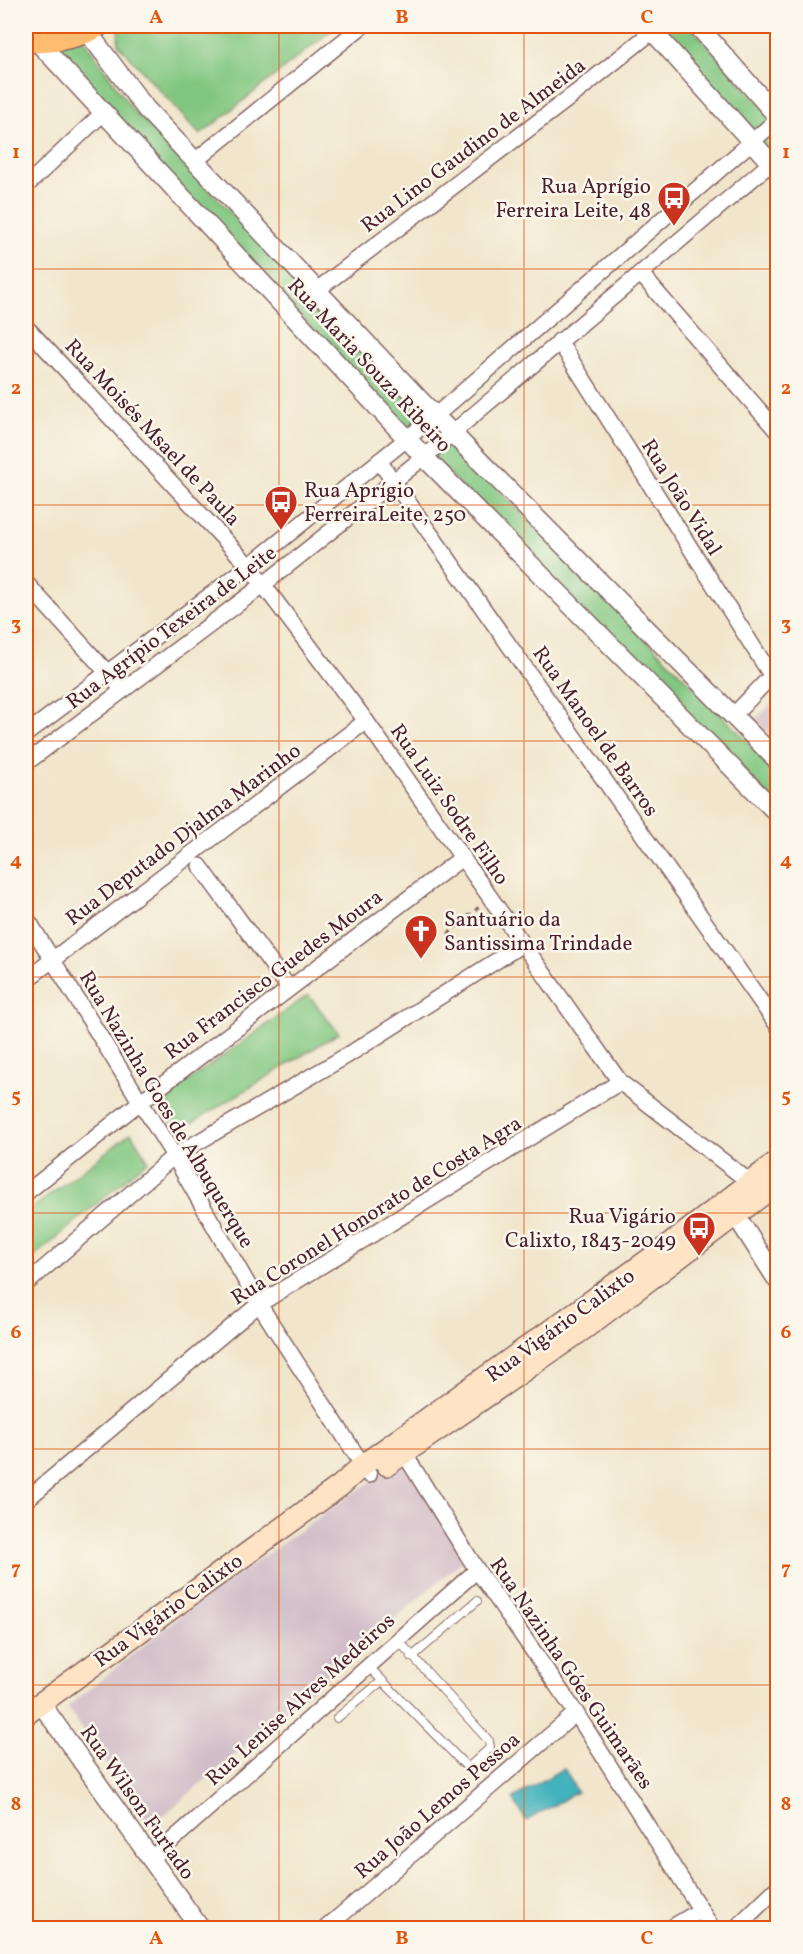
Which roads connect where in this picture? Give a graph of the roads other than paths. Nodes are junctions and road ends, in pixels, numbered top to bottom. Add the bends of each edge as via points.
1 (362, 26) edge
2 (698, 26) edge
3 (91, 28) edge
4 (650, 28) edge
5 (31, 40) edge
6 (775, 109) edge
7 (104, 112) junction
8 (751, 141) junction
9 (195, 161) junction
10 (775, 163) edge
11 (26, 186) edge
12 (639, 273) junction
13 (317, 290) junction
14 (26, 327) edge
15 (558, 341) junction
16 (435, 416) junction
17 (451, 432) junction
18 (777, 432) edge
19 (406, 438) junction
20 (424, 457) junction
21 (379, 461) junction
22 (394, 481) junction
23 (249, 566) junction
24 (26, 583) edge
25 (263, 585) junction
26 (108, 671) junction
27 (774, 672) edge
28 (123, 690) junction
29 (733, 716) junction
30 (366, 721) junction
31 (26, 734) edge
32 (777, 761) edge
33 (26, 763) edge
34 (777, 814) edge
35 (463, 857) junction
36 (200, 866) dead end
37 (26, 917) edge
38 (521, 945) junction
39 (52, 959) junction
40 (26, 980) edge
41 (290, 988) junction
42 (777, 1026) edge
43 (620, 1082) junction
44 (140, 1102) junction
45 (174, 1156) junction
46 (777, 1161) edge
47 (751, 1183) junction
48 (777, 1183) edge
49 (26, 1193) edge
50 (735, 1214) junction
51 (777, 1281) edge
52 (26, 1284) edge
53 (259, 1304) junction
54 (400, 1448) junction
55 (366, 1470) junction
56 (26, 1500) edge
57 (477, 1570) junction
58 (477, 1601) dead end
59 (398, 1640) junction
60 (412, 1657) junction
61 (368, 1666) junction
62 (382, 1681) junction
63 (33, 1708) edge
64 (576, 1713) junction
65 (337, 1718) dead end
66 (150, 1860) junction
67 (777, 1887) edge
68 (701, 1910) junction
69 (200, 1929) edge
70 (326, 1929) edge
71 (671, 1929) edge
72 (712, 1929) edge
73 (736, 1929) edge

1 - 9 street
2 - 6 street
3 - 5 main road
3 - 9 street, Rua Maria Souza Ribeiro via 146,109
4 - 8 street
4 - 13 street, Rua Lino Gaudino de Almeida via 596,78
5 - 7 street, Rua Maria Souza Ribeiro
6 - 8 street, Rua Agrípio Texeira de Leite
7 - 11 street
7 - 19 street, Rua Maria Souza Ribeiro
8 - 10 street
8 - 16 street, Rua Agrípio Texeira de Leite
9 - 13 street, Rua Maria Souza Ribeiro
10 - 12 street, Rua Agrípio Texeira de Leite
12 - 15 street, Rua Agrípio Texeira de Leite
12 - 18 street
13 - 16 street, Rua Maria Souza Ribeiro
14 - 23 street, Rua Moisés Msael de Paula
15 - 17 street, Rua Agrípio Texeira de Leite
15 - 27 street, Rua João Vidal
16 - 17 street, Rua Maria Souza Ribeiro
16 - 19 street, Rua Agrípio Texeira de Leite
17 - 20 street, Rua Agrípio Texeira de Leite
17 - 29 street, Rua Maria Souza Ribeiro
19 - 20 street, Rua Maria Souza Ribeiro
19 - 21 street, Rua Agrípio Texeira de Leite
20 - 22 street, Rua Agrípio Texeira de Leite
20 - 34 street, Rua Maria Souza Ribeiro
21 - 22 street, Rua Manoel de Barros
21 - 23 street, Rua Agrípio Texeira de Leite
22 - 25 street, Rua Agrípio Texeira de Leite
22 - 42 street, Rua Manoel de Barros
23 - 25 street, Rua Luiz Sodre Filho
23 - 26 street, Rua Agrípio Texeira de Leite
24 - 26 street
25 - 28 street, Rua Agrípio Texeira de Leite
25 - 30 street, Rua Luiz Sodre Filho
26 - 28 street
26 - 31 street, Rua Agrípio Texeira de Leite
27 - 29 street
28 - 33 street, Rua Agrípio Texeira de Leite
29 - 32 street, Rua Maria Souza Ribeiro
30 - 35 street, Rua Luiz Sodre Filho
30 - 39 street, Rua Deputado Djalma Marinho
35 - 38 street, Rua Luiz Sodre Filho
35 - 41 street, Rua Francisco Guedes Moura
36 - 41 street
37 - 39 street, Rua Nazinha Goes de Albuquerque
38 - 43 street, Rua Luiz Sodre Filho
38 - 45 street via 348,1055
39 - 40 street, Rua Deputado Djalma Marinho
39 - 44 street, Rua Nazinha Goes de Albuquerque
41 - 44 street, Rua Francisco Guedes Moura
43 - 47 street, Rua Luiz Sodre Filho
43 - 53 street, Rua Coronel Honorato de Costa Agra
44 - 45 street, Rua Nazinha Goes de Albuquerque
44 - 49 street, Rua Francisco Guedes Moura
45 - 52 street
45 - 53 street, Rua Nazinha Goes de Albuquerque
46 - 47 main road, Rua Vigário Calixto
47 - 54 main road, Rua Vigário Calixto
48 - 50 main road, Rua Vigário Calixto
50 - 51 street
50 - 54 main road, Rua Vigário Calixto via 585,1329
53 - 55 street, Rua Nazinha Goes de Albuquerque
53 - 56 street, Rua Coronel Honorato de Costa Agra
54 - 55 main road, Rua Vigário Calixto
54 - 57 street, Rua Nazinha Góes Guimarães
55 - 63 main road, Rua Vigário Calixto
57 - 59 street, Rua Lenise Alves Medeiros
57 - 64 street, Rua Nazinha Góes Guimarães
58 - 60 lane
59 - 60 lane
59 - 61 street, Rua Lenise Alves Medeiros
60 - 62 lane via 489,1741 490,1748 470,1767
61 - 62 lane
61 - 66 street, Rua Lenise Alves Medeiros
62 - 65 lane
63 - 66 street, Rua Wilson Furtado
64 - 68 street, Rua Nazinha Góes Guimarães
64 - 70 street, Rua João Lemos Pessoa
66 - 69 street, Rua Wilson Furtado
67 - 73 street
68 - 71 street
68 - 72 street, Rua Nazinha Góes Guimarães

